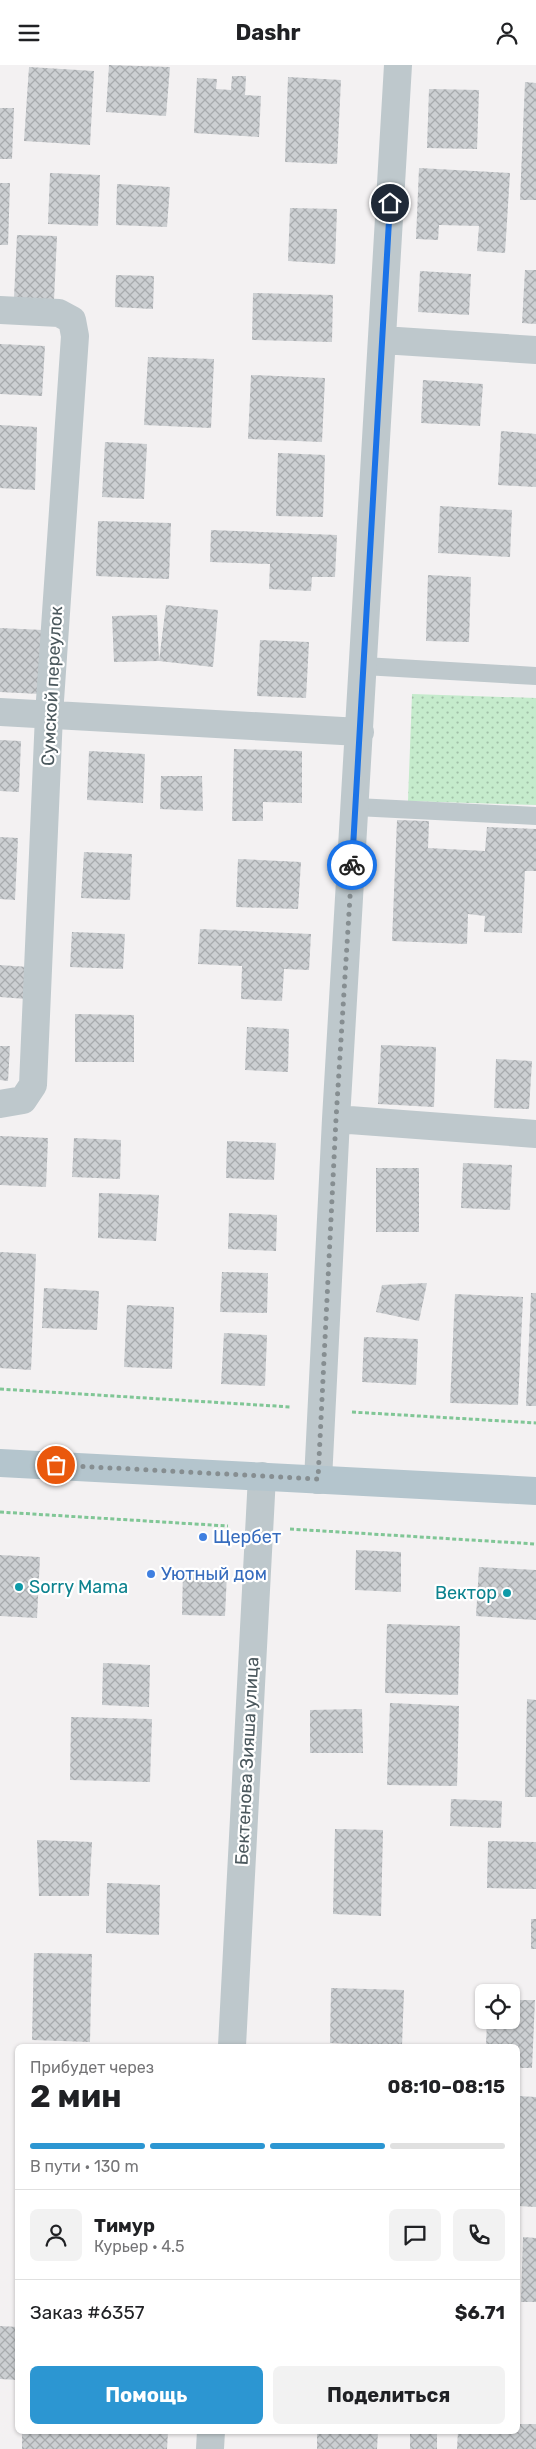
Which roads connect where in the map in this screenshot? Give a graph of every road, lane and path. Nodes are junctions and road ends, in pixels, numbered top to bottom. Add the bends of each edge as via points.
1 (398, 65) edge
2 (0, 310) edge
3 (382, 340) junction
4 (536, 350) edge
5 (364, 666) junction
6 (536, 676) edge
7 (0, 712) edge
8 (49, 715) junction
9 (360, 732) junction
10 (356, 807) junction
11 (536, 816) edge
12 (0, 1104) edge
13 (336, 1119) junction
14 (536, 1133) edge
15 (0, 1389) edge
16 (322, 1409) junction
17 (536, 1423) edge
18 (0, 1463) edge
19 (262, 1476) junction
20 (318, 1479) junction
21 (536, 1491) edge
22 (232, 2044) edge
23 (211, 2434) edge
24 (210, 2449) edge

1 - 3 street
2 - 8 street, Сумской переулок via 59,313 72,320 75,336
3 - 4 street
3 - 5 street
5 - 6 lane
5 - 9 street
7 - 8 street
8 - 9 street
8 - 12 street, Сумской переулок via 33,1085 23,1099
9 - 10 street
10 - 11 lane
10 - 13 street
13 - 14 street
13 - 16 street
15 - 16 path
16 - 17 path
16 - 20 street
18 - 19 main road
19 - 20 main road
19 - 22 street, Бектенова Зияша улица
20 - 21 main road
23 - 24 street

